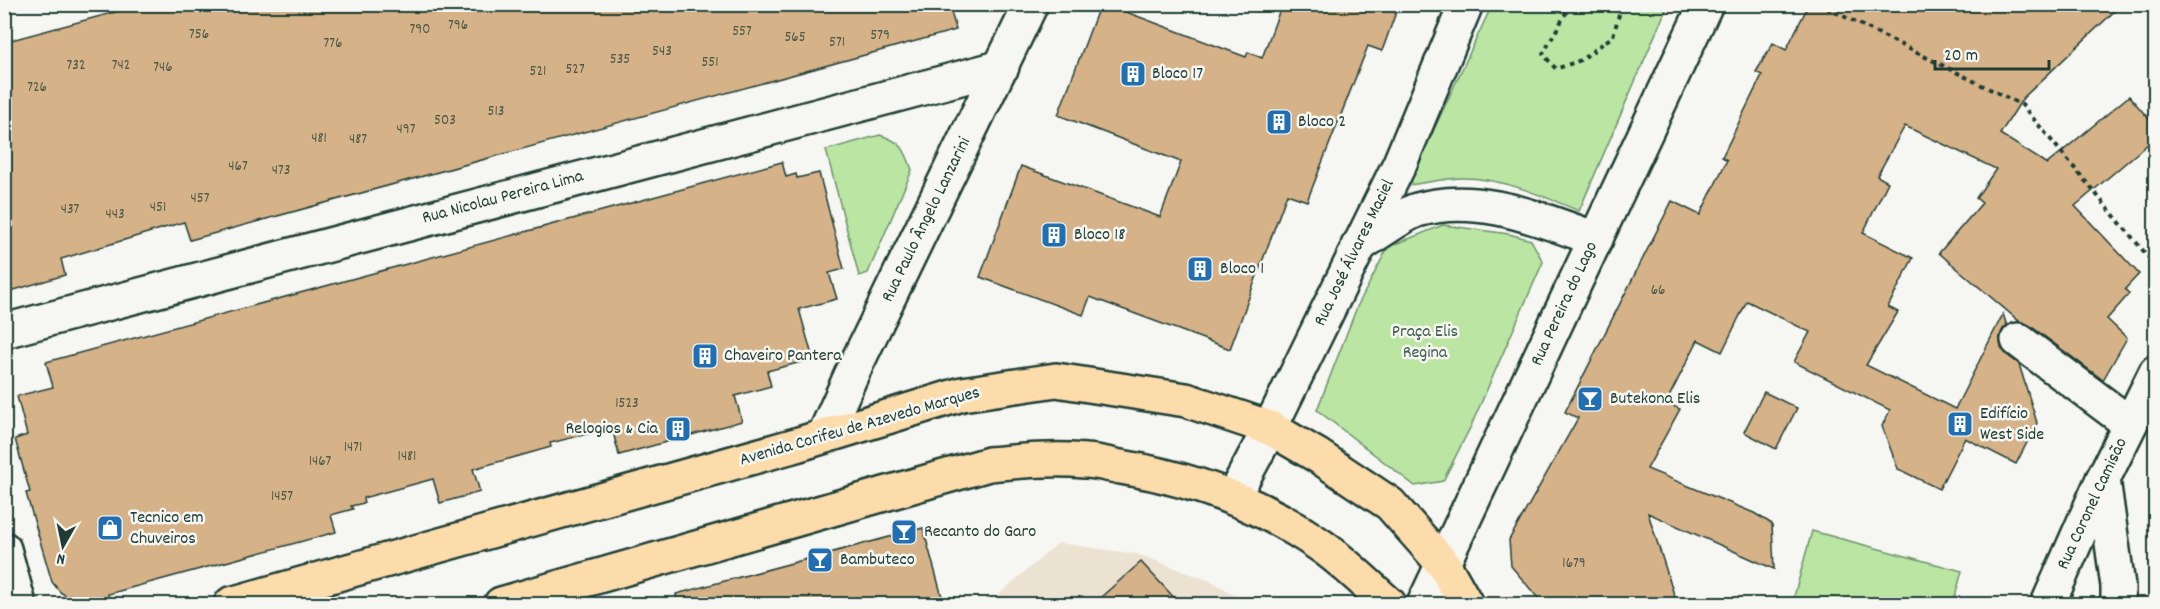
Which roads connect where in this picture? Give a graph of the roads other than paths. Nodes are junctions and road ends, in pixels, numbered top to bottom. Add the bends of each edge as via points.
1 (1031, 4) edge
2 (1466, 4) edge
3 (1706, 4) edge
4 (1002, 67) junction
5 (1596, 239) junction
6 (1358, 246) junction
7 (4, 331) edge
8 (2018, 339) dead end
9 (2156, 372) edge
10 (2130, 424) junction
11 (1270, 428) junction
12 (824, 436) junction
13 (2103, 479) junction
14 (1233, 497) junction
15 (4, 549) edge
16 (1444, 565) junction
17 (20, 604) edge
18 (231, 604) edge
19 (501, 604) edge
20 (1389, 604) edge
21 (1424, 604) edge
22 (1466, 604) edge
23 (2048, 604) edge
24 (2118, 604) edge

1 - 4 street, Rua Paulo Ângelo Lanzarini
2 - 6 street, Rua José Álvares Maciel via 1400,163
3 - 5 street, Rua Pereira do Lago
4 - 7 street, Rua Nicolau Pereira Lima
4 - 12 street, Rua Paulo Ângelo Lanzarini
5 - 6 street via 1516,211 1456,203 1415,211
5 - 16 street, Rua Pereira do Lago
6 - 11 street, Rua José Álvares Maciel
8 - 10 street
9 - 10 street, Rua Coronel Camisão
10 - 13 street, Rua Coronel Camisão
11 - 12 main road, Avenida Corifeu de Azevedo Marques via 1186,400 1056,380 962,394
11 - 14 street, Rua José Álvares Maciel
11 - 16 main road, Avenida Corifeu de Azevedo Marques via 1390,504
12 - 18 main road, Avenida Corifeu de Azevedo Marques
13 - 23 street, Rua Coronel Camisão
13 - 24 street
14 - 19 main road via 1180,479 1086,461 1035,459 989,464
14 - 20 main road via 1320,545
15 - 17 street
16 - 21 street, Rua Pereira do Lago
16 - 22 main road, Avenida Corifeu de Azevedo Marques

